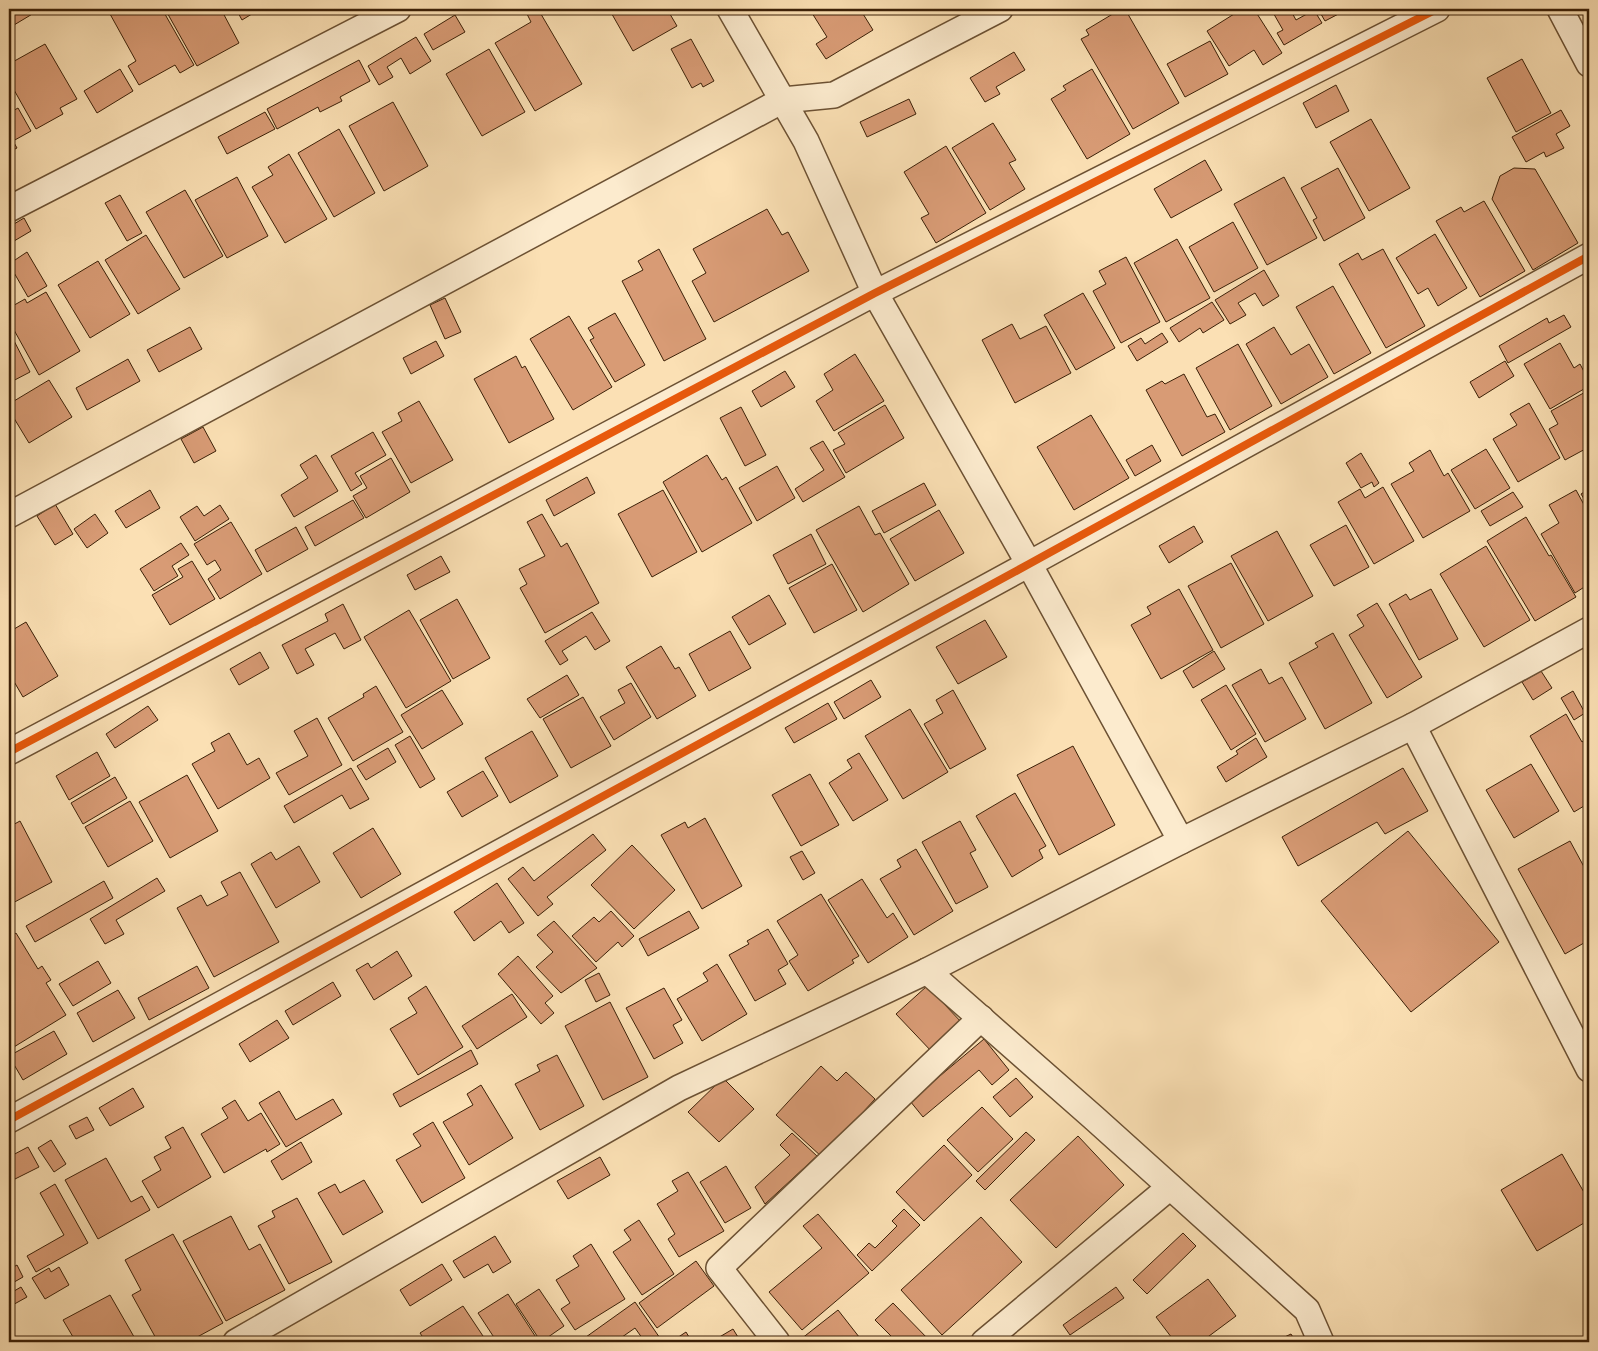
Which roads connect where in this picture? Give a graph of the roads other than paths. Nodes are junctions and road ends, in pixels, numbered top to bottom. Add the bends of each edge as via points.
1 (398, 9) edge
2 (730, 9) edge
3 (1000, 9) edge
4 (1437, 9) edge
5 (1560, 9) edge
6 (1589, 64) edge
7 (783, 100) junction
8 (9, 209) edge
9 (1589, 256) edge
10 (875, 293) junction
11 (9, 515) edge
12 (1029, 564) junction
13 (1589, 630) edge
14 (1413, 726) junction
15 (9, 752) edge
16 (1181, 841) junction
17 (927, 971) junction
18 (981, 1018) junction
19 (1588, 1064) edge
20 (9, 1120) edge
21 (1170, 1187) junction
22 (236, 1342) edge
23 (777, 1342) edge
24 (984, 1342) edge
25 (1321, 1342) edge

1 - 8 street
2 - 7 street
3 - 7 street via 834,95
4 - 10 street
5 - 6 street
7 - 10 street via 806,141
7 - 11 street
9 - 12 street
10 - 12 street
10 - 15 street
12 - 16 street
12 - 20 street
13 - 14 street
14 - 16 street
14 - 19 street
16 - 17 street
17 - 18 street
17 - 22 street via 679,1088
18 - 21 street
18 - 23 street via 719,1268
21 - 24 street
21 - 25 street via 1307,1310

